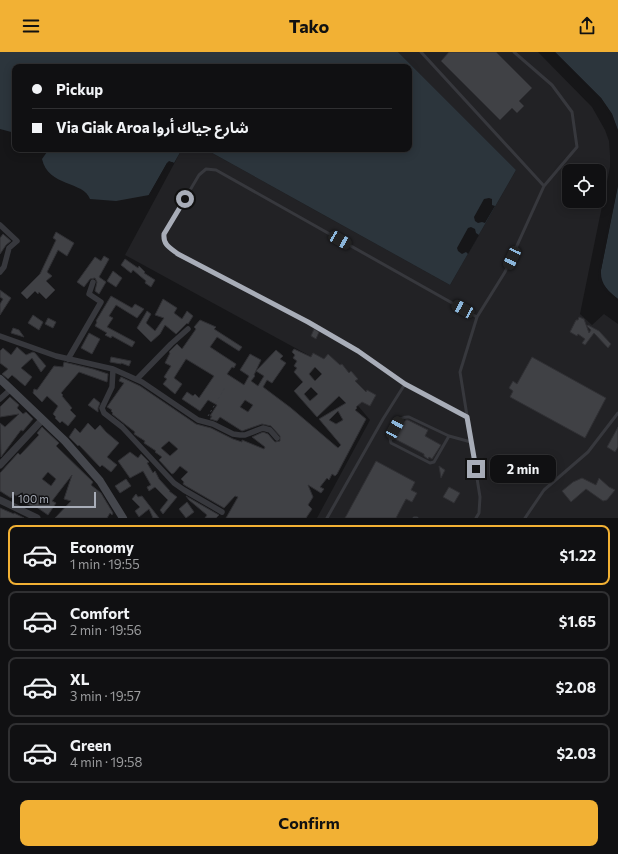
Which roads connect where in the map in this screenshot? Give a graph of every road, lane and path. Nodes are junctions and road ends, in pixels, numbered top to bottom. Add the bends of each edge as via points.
1 (421, 52) edge
2 (514, 52) edge
3 (544, 186) junction
4 (0, 225) edge
5 (0, 272) edge
6 (93, 282) dead end
7 (477, 317) junction
8 (188, 329) dead end
9 (0, 336) edge
10 (68, 359) junction
11 (114, 369) junction
12 (0, 379) edge
13 (137, 379) junction
14 (405, 384) junction
15 (226, 386) dead end
16 (11, 389) junction
17 (0, 399) edge
18 (618, 413) edge
19 (467, 417) junction
20 (42, 420) junction
21 (204, 422) junction
22 (449, 436) junction
23 (277, 438) dead end
24 (471, 442) junction
25 (0, 465) edge
26 (0, 500) edge
27 (222, 512) dead end
28 (479, 513) junction
29 (37, 518) edge
30 (123, 518) edge
31 (327, 518) edge
32 (414, 518) edge
33 (417, 518) edge
34 (476, 518) edge
35 (479, 518) edge
36 (525, 518) edge

1 - 3 lane
2 - 3 lane via 552,84 572,112 577,147
3 - 7 lane via 505,272
4 - 5 street via 16,241 9,248
6 - 10 street via 88,294 101,302
7 - 14 lane via 216,170 206,169 199,175 164,234 166,246 184,258 308,322 358,351
7 - 19 lane via 460,372
8 - 13 street
9 - 10 street
10 - 11 street
11 - 13 street
11 - 27 street via 112,388 102,408 104,413 122,428 174,483
12 - 16 main road
13 - 21 street
14 - 19 lane
14 - 31 lane
15 - 21 path
16 - 17 street
16 - 20 main road
18 - 36 lane via 588,452 544,490
19 - 24 lane
20 - 25 street
20 - 30 main road via 65,441 100,481
21 - 23 street via 240,435 263,428 270,430
22 - 22 lane via 403,416 390,438 391,444 430,463 434,462
22 - 24 lane
24 - 28 lane via 480,497
26 - 29 street
28 - 34 lane
28 - 35 lane
32 - 33 lane

